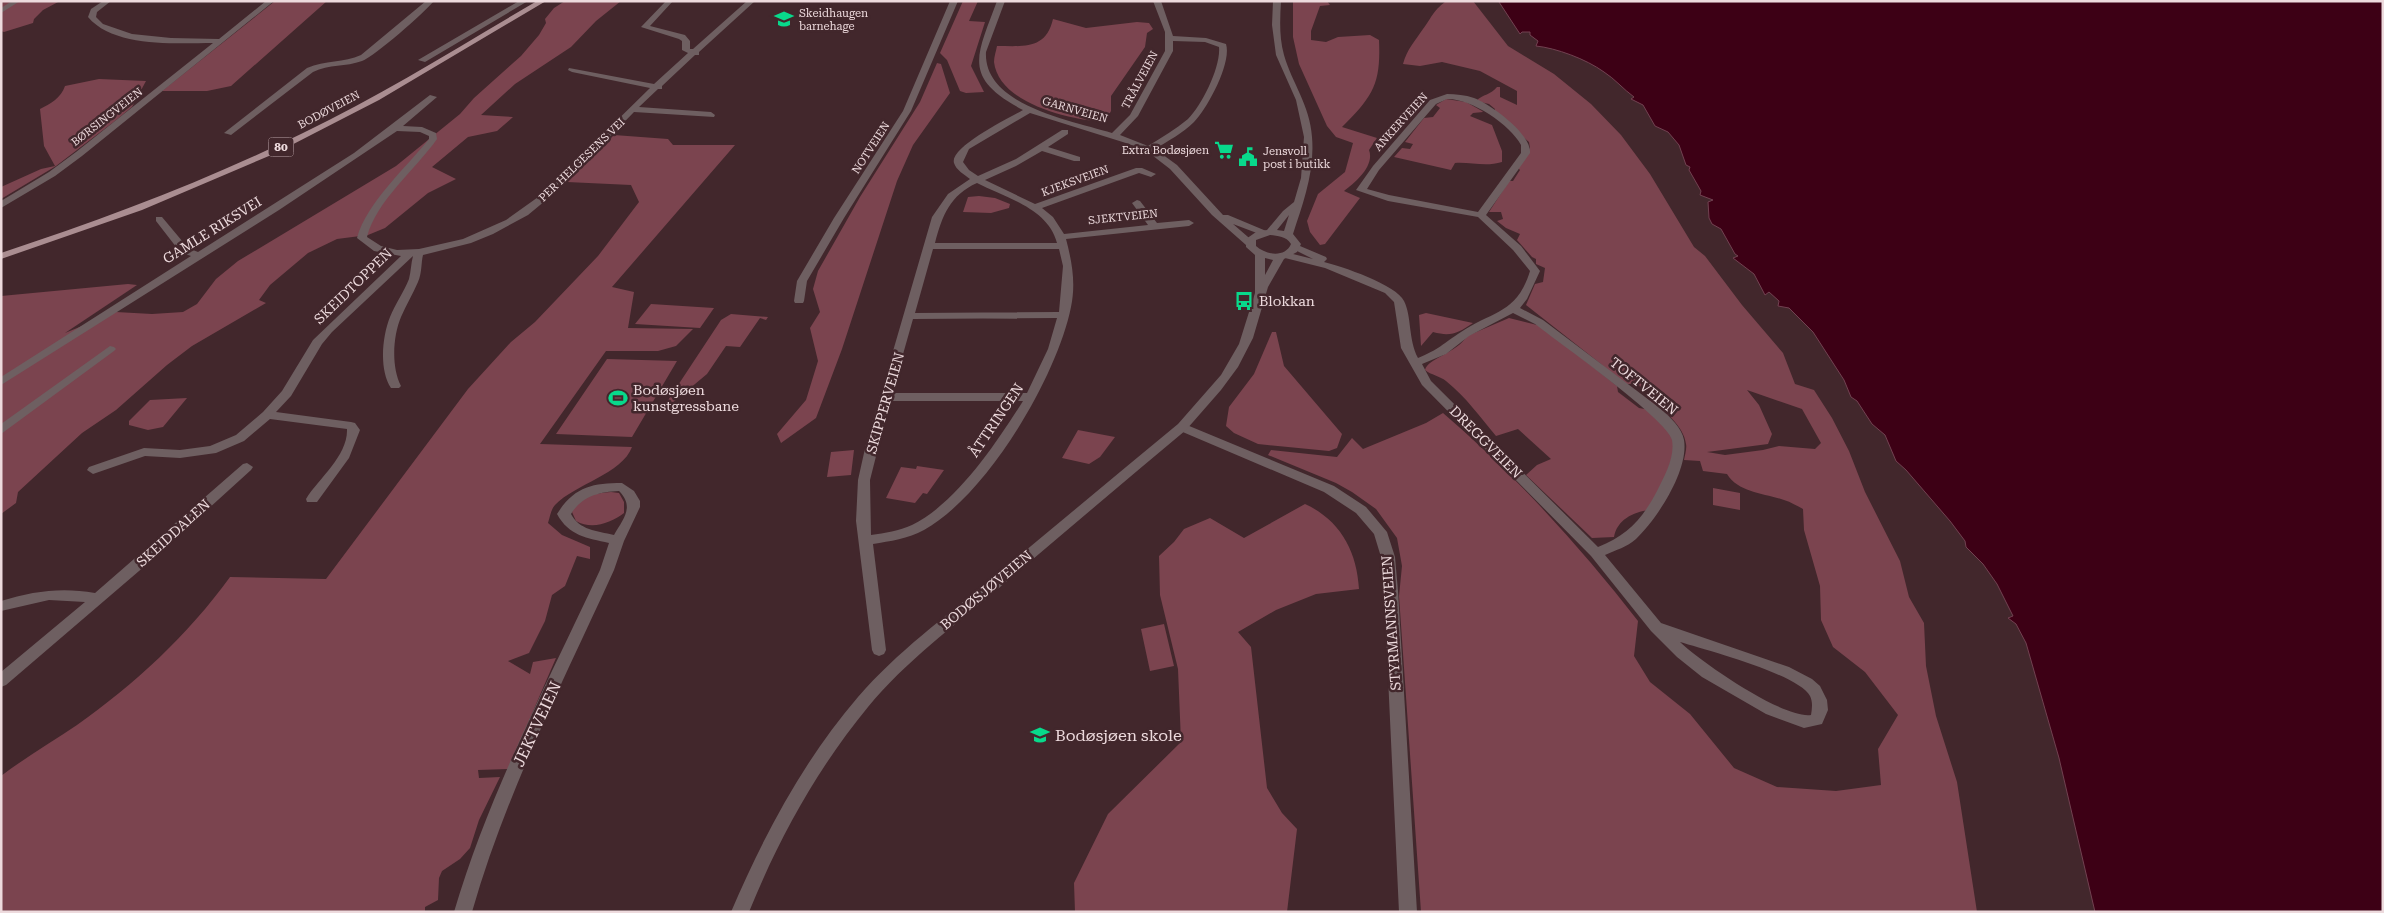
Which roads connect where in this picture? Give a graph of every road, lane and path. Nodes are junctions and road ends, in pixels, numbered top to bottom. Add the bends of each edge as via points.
1 (17, 1) edge
2 (108, 1) edge
3 (270, 1) edge
4 (431, 1) edge
5 (525, 1) edge
6 (543, 1) edge
7 (670, 1) edge
8 (752, 1) edge
9 (954, 1) edge
10 (1001, 1) edge
11 (1157, 1) edge
12 (1277, 1) edge
13 (1, 11) edge
14 (1170, 38) junction
15 (222, 41) junction
16 (696, 53) junction
17 (422, 60) dead end
18 (572, 70) dead end
19 (659, 86) junction
20 (433, 97) dead end
21 (634, 110) junction
22 (1029, 110) junction
23 (711, 116) dead end
24 (395, 128) junction
25 (1066, 132) dead end
26 (228, 133) dead end
27 (1115, 135) junction
28 (1042, 148) junction
29 (1149, 148) junction
30 (1077, 159) dead end
31 (1151, 174) dead end
32 (978, 179) junction
33 (1137, 203) dead end
34 (1, 204) edge
35 (1297, 204) junction
36 (1036, 207) junction
37 (1218, 215) junction
38 (1481, 215) junction
39 (158, 219) dead end
40 (1189, 223) dead end
41 (1155, 227) junction
42 (1268, 233) junction
43 (1288, 235) junction
44 (1062, 241) junction
45 (1250, 243) junction
46 (929, 246) junction
47 (1296, 248) junction
48 (415, 253) junction
49 (1260, 254) junction
50 (1, 256) edge
51 (199, 256) junction
52 (1282, 256) junction
53 (1329, 266) junction
54 (1259, 295) junction
55 (799, 301) dead end
56 (1514, 309) junction
57 (1063, 315) junction
58 (910, 316) junction
59 (110, 349) dead end
60 (1415, 364) junction
61 (1, 382) edge
62 (395, 386) dead end
63 (887, 397) junction
64 (1031, 397) junction
65 (267, 415) junction
66 (1182, 427) junction
67 (1, 430) edge
68 (247, 467) dead end
69 (93, 470) dead end
70 (312, 499) dead end
71 (617, 540) junction
72 (866, 540) junction
73 (1596, 553) junction
74 (98, 598) junction
75 (1, 606) edge
76 (1656, 626) junction
77 (879, 650) dead end
78 (1, 681) edge
79 (463, 912) edge
80 (740, 912) edge
81 (1408, 912) edge

1 - 13 street
2 - 15 street via 94,11 92,17 102,28 116,34
3 - 15 street, BØRSINGVEIEN
4 - 26 street via 364,57 310,70
5 - 17 street
6 - 50 main road, BODØVEIEN / 80 via 341,117 273,151 156,201
7 - 16 street via 645,27 682,37 686,41 686,50
8 - 16 street, PER HELGESENS VEI
9 - 55 street, NOTVEIEN via 907,111 802,281
10 - 22 street, GARNVEIEN via 984,48 983,65 990,82 998,90
11 - 14 street, TRÅLVEIEN
12 - 35 street via 1276,33 1280,55 1300,100 1308,138 1306,178
14 - 27 street, TRÅLVEIEN via 1169,51 1134,116
14 - 29 street via 1206,40 1223,46 1225,51 1219,71 1196,115
15 - 34 street, BØRSINGVEIEN via 52,174
16 - 19 street, PER HELGESENS VEI
18 - 19 street
19 - 21 street, PER HELGESENS VEI
20 - 24 street, GAMLE RIKSVEI
21 - 23 street, PER HELGESENS VEI
21 - 48 street, PER HELGESENS VEI via 525,213 482,236
22 - 27 street, GARNVEIEN
22 - 32 street, ÅTTRINGEN via 962,152 960,166
24 - 48 street, PER HELGESENS VEI via 426,131 433,135 433,139 364,227 362,238 382,249
24 - 51 street, GAMLE RIKSVEI
25 - 28 street, SKIPPERVEIEN
27 - 29 street, GARNVEIEN
28 - 30 street
28 - 32 street, SKIPPERVEIEN
29 - 37 street, GARNVEIEN via 1173,164
31 - 36 street, KJEKSVEIEN via 1139,170
32 - 36 street, ÅTTRINGEN
32 - 46 street, SKIPPERVEIEN via 963,186 943,203
33 - 41 street
35 - 42 street
35 - 43 street
36 - 44 street, ÅTTRINGEN via 1049,217
37 - 42 street, GARNVEIEN
37 - 45 street, GARNVEIEN
38 - 38 street, ANKERVEIEN via 1524,153 1524,142 1478,104 1458,97 1440,98 1376,168 1361,190
38 - 56 street via 1517,248 1535,271
39 - 51 street via 184,250
40 - 41 street, SJEKTVEIEN
41 - 44 street, SJEKTVEIEN
42 - 43 street
42 - 45 street via 1255,236
43 - 47 street via 1295,241
44 - 46 street, SJEKTVEIEN
44 - 57 street, ÅTTRINGEN via 1068,265
45 - 49 street
46 - 58 street, SKIPPERVEIEN
47 - 52 street
47 - 53 street, DREGGVEIEN
48 - 62 street via 413,280 393,326 389,369
48 - 65 street, SKEIDTOPPEN via 317,342 287,393
49 - 52 street
49 - 54 street, BODØSJØVEIEN
51 - 61 street, GAMLE RIKSVEI
52 - 53 street, DREGGVEIEN
52 - 54 street, BODØSJØVEIEN
53 - 60 street, DREGGVEIEN via 1389,291 1399,301 1408,348
54 - 66 street, BODØSJØVEIEN via 1246,342 1238,358
56 - 60 street via 1465,334 1442,352
56 - 73 street, TOFTVEIEN via 1539,322 1657,412 1678,439 1677,460 1653,511 1622,542
57 - 58 street
57 - 64 street, ÅTTRINGEN via 1044,371
58 - 63 street, SKIPPERVEIEN
59 - 67 street
60 - 73 street, DREGGVEIEN via 1426,383
63 - 64 street
63 - 72 street, SKIPPERVEIEN via 864,480
64 - 72 street, ÅTTRINGEN via 968,486 934,517 922,526
65 - 69 street, SKEIDTOPPEN via 240,438 212,450 180,454 144,452
65 - 70 street via 344,424 354,430 345,452
66 - 80 street, BODØSJØVEIEN via 887,676 845,725 807,778 773,838
66 - 81 street, STYRMANNSVEIEN via 1329,489 1361,510 1380,532 1388,557 1391,591
68 - 74 street, SKEIDDALEN
71 - 71 street, JEKTVEIEN via 633,512 629,492 622,487 593,489 570,502 564,514 568,525 580,532
71 - 79 street, JEKTVEIEN via 607,570 495,816
72 - 77 street, SKIPPERVEIEN
73 - 76 street, DREGGVEIEN
74 - 75 street via 66,593 42,595
74 - 78 street, SKEIDDALEN
76 - 76 street, DREGGVEIEN via 1707,673 1745,696 1790,718 1804,722 1817,720 1821,702 1808,683

